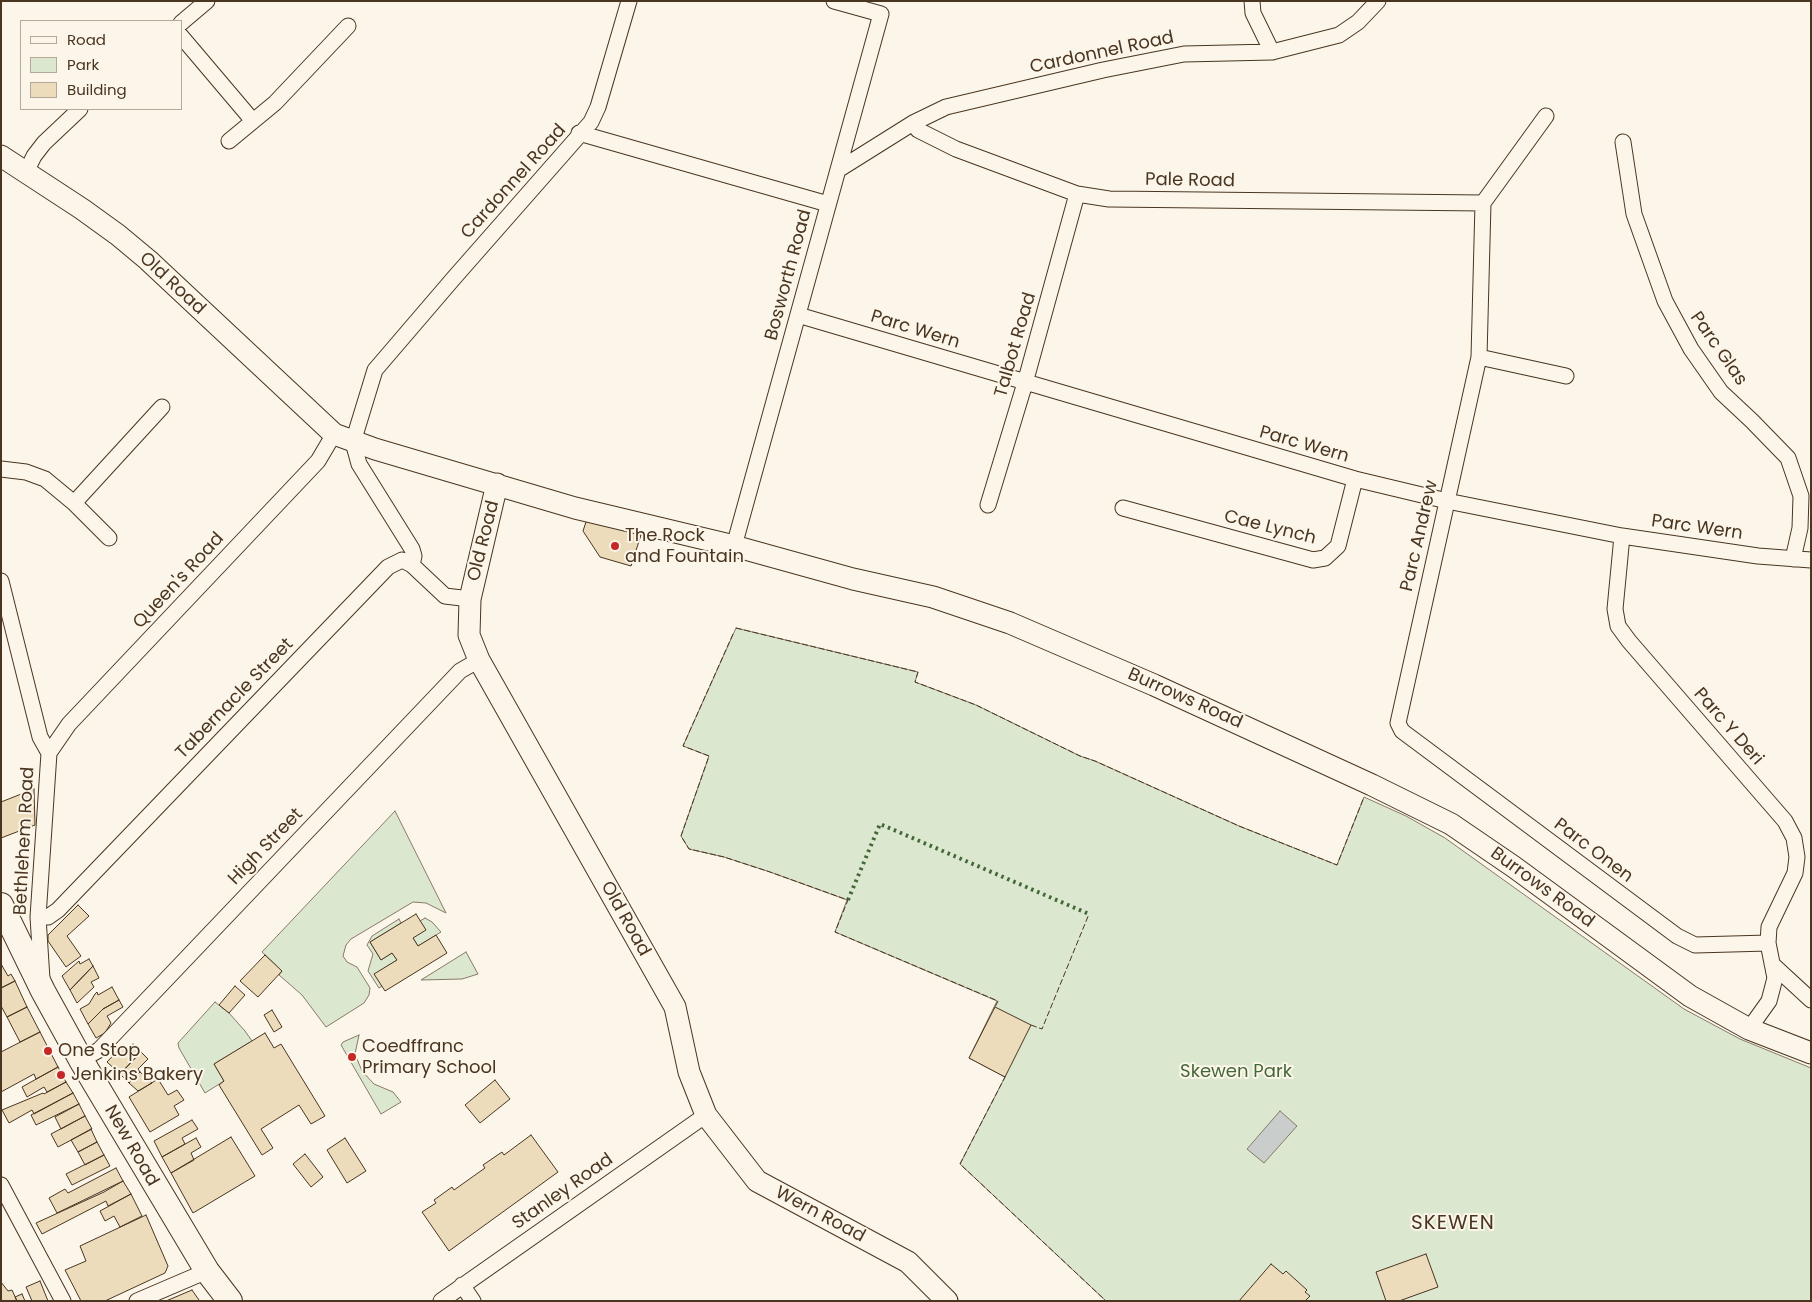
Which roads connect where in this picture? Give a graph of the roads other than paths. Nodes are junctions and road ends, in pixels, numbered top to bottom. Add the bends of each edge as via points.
1 (629, 1) edge
2 (834, 1) edge
3 (1252, 1) edge
4 (1378, 1) edge
5 (205, 2) edge
6 (182, 22) edge
7 (348, 26) dead end
8 (182, 37) edge
9 (1272, 52) junction
10 (79, 110) edge
11 (1546, 116) dead end
12 (253, 121) junction
13 (914, 124) junction
14 (579, 134) junction
15 (229, 141) dead end
16 (1623, 142) dead end
17 (1, 156) edge
18 (838, 170) junction
19 (26, 172) junction
20 (1077, 194) junction
21 (1483, 203) junction
22 (828, 204) junction
23 (798, 315) junction
24 (1479, 357) junction
25 (1566, 376) dead end
26 (1025, 383) junction
27 (162, 407) dead end
28 (344, 438) junction
29 (1, 469) edge
30 (1355, 479) junction
31 (497, 484) junction
32 (1447, 501) junction
33 (74, 503) junction
34 (988, 506) dead end
35 (1123, 508) dead end
36 (1622, 536) junction
37 (109, 538) dead end
38 (734, 546) junction
39 (1793, 559) junction
40 (1811, 560) edge
41 (412, 565) junction
42 (1, 581) edge
43 (470, 599) junction
44 (479, 660) junction
45 (1398, 723) joint
46 (49, 753) junction
47 (1, 905) edge
48 (38, 917) junction
49 (1768, 943) junction
50 (1772, 964) junction
51 (43, 990) junction
52 (1811, 1000) edge
53 (1749, 1029) junction
54 (1811, 1053) edge
55 (81, 1060) junction
56 (706, 1115) junction
57 (1, 1185) edge
58 (207, 1271) junction
59 (462, 1285) junction
60 (63, 1301) edge
61 (137, 1301) edge
62 (230, 1301) edge
63 (441, 1301) edge
64 (473, 1301) edge
65 (947, 1301) edge

1 - 14 street via 598,108 591,122
2 - 18 street, Bosworth Road via 881,14
3 - 9 street via 1253,12
4 - 9 street, Cardonnel Road via 1358,22 1339,35
5 - 6 street
7 - 12 street via 275,103
8 - 12 street
9 - 13 street, Cardonnel Road via 1184,54 1103,70 946,107
10 - 19 street via 44,143
11 - 21 street
12 - 15 street
13 - 18 street, Cardonnel Road
13 - 20 street, Pale Road via 918,130 956,149
14 - 22 street, Cardonnel Road
14 - 28 street, Cardonnel Road via 376,370
16 - 39 street, Parc Glas via 1634,214 1665,301 1691,349 1721,392 1788,458 1801,496 1800,528
17 - 19 main road, Old Road
18 - 22 street, Bosworth Road
19 - 28 main road, Old Road via 82,209 148,260
20 - 21 street, Pale Road via 1109,199
20 - 26 street, Talbot Road
21 - 24 street
22 - 23 street, Bosworth Road
23 - 26 street, Parc Wern
23 - 38 street, Bosworth Road
24 - 25 street
24 - 32 street, Parc Andrew
26 - 30 street, Parc Wern
26 - 34 street, Talbot Road
27 - 33 street
28 - 31 main road, Old Road
28 - 41 street via 412,549
28 - 46 street, Queen's Road via 318,461 69,724
29 - 33 street via 26,472 45,479
30 - 32 street, Parc Wern
30 - 35 street, Cae Lynch via 1338,546 1325,558 1314,560
31 - 38 main road, Burrows Road via 575,508
31 - 43 main road, Old Road
32 - 36 street, Parc Wern
32 - 45 street, Parc Andrew
33 - 37 street
36 - 39 street, Parc Wern
36 - 49 street, Parc Y Deri via 1614,609 1618,626 1784,821 1794,838 1795,873 1769,927
38 - 53 main road, Burrows Road via 933,597 1010,623 1393,795 1451,824 1690,996
39 - 40 street, Parc Wern
41 - 43 street via 445,596
41 - 48 street, Tabernacle Street via 402,560 388,567 58,910 48,917
42 - 46 street, Bethlehem Road via 40,737
43 - 44 main road, Old Road via 469,635
44 - 55 street, High Street via 460,671 99,1050
44 - 56 main road, Old Road via 675,1007 688,1072
45 - 49 street, Parc Onen via 1402,731 1677,936 1695,945
46 - 48 street, Bethlehem Road
47 - 51 main road, New Road
48 - 51 street, Bethlehem Road
49 - 50 street
50 - 52 street
50 - 53 street via 1775,978 1769,1001
51 - 55 main road, New Road
53 - 54 main road, Burrows Road
55 - 58 main road, New Road
56 - 59 street, Stanley Road
56 - 65 main road, Wern Road via 757,1181 908,1262
57 - 60 street
58 - 61 street
58 - 62 main road, New Road
59 - 63 street, Stanley Road
59 - 64 street

